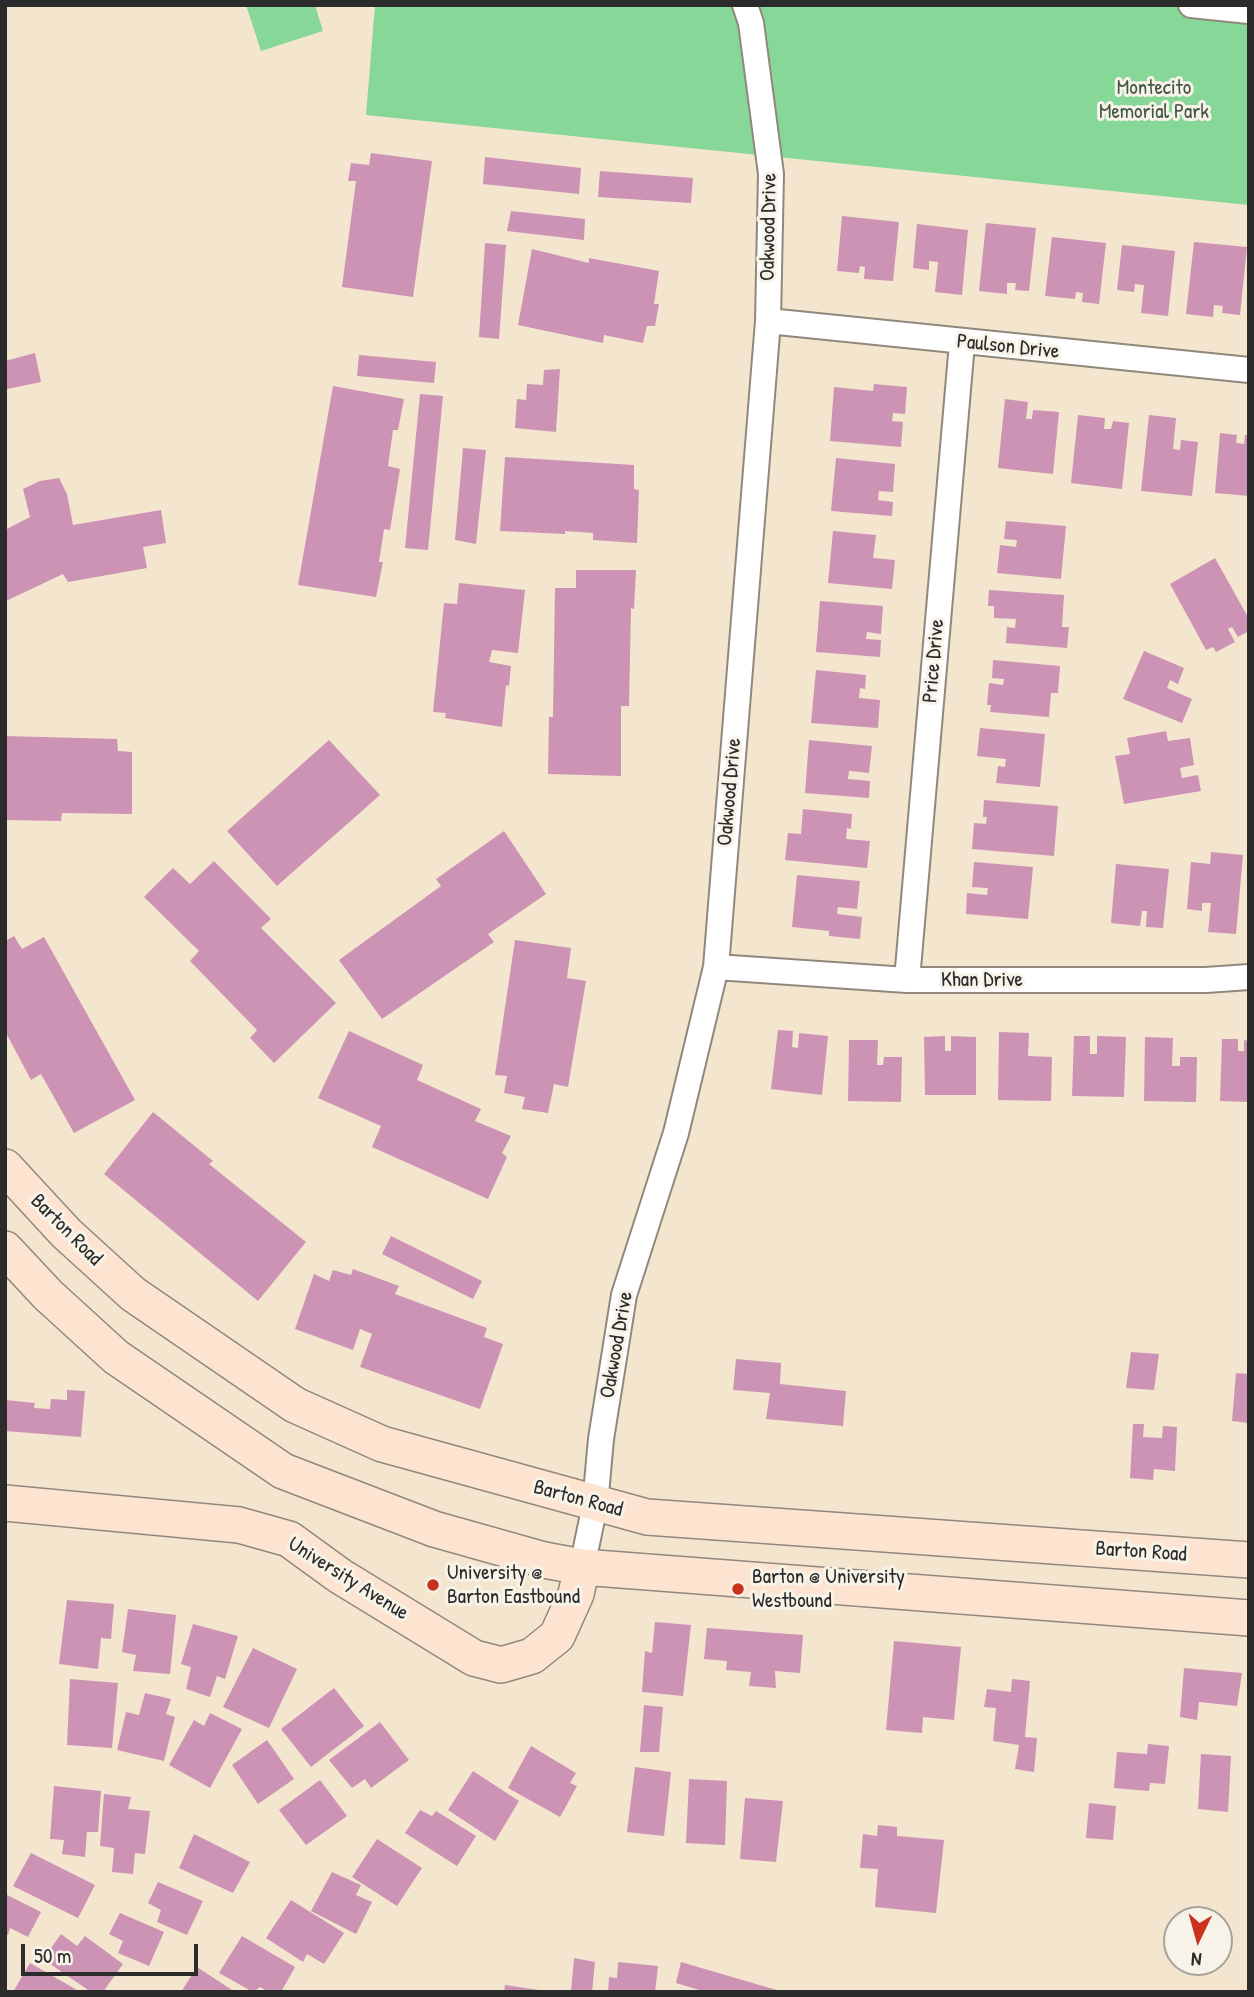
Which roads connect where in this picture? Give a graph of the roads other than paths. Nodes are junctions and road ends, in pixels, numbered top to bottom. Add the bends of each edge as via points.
1 (745, 5) edge
2 (1191, 5) edge
3 (1249, 11) edge
4 (768, 321) junction
5 (961, 343) junction
6 (1249, 370) edge
7 (716, 967) junction
8 (1249, 977) edge
9 (907, 980) junction
10 (5, 1167) edge
11 (5, 1249) edge
12 (5, 1503) edge
13 (595, 1504) junction
14 (1249, 1560) edge
15 (582, 1566) junction
16 (1249, 1618) edge

1 - 4 street, Oakwood Drive via 771,174
2 - 3 street
4 - 5 street, Paulson Drive
4 - 7 street, Oakwood Drive
5 - 6 street, Paulson Drive
5 - 9 street, Price Drive
7 - 9 street, Khan Drive
7 - 13 street, Oakwood Drive via 676,1133 624,1295
8 - 9 street, Khan Drive
10 - 13 main road, Barton Road via 66,1233 133,1294 295,1405 382,1444
11 - 15 main road via 116,1357 283,1471 434,1529
12 - 15 main road, University Avenue via 239,1525 289,1539 340,1576 474,1658 501,1665 531,1656 556,1636 576,1594
13 - 14 main road, Barton Road via 647,1517
13 - 15 street, Oakwood Drive
15 - 16 main road

